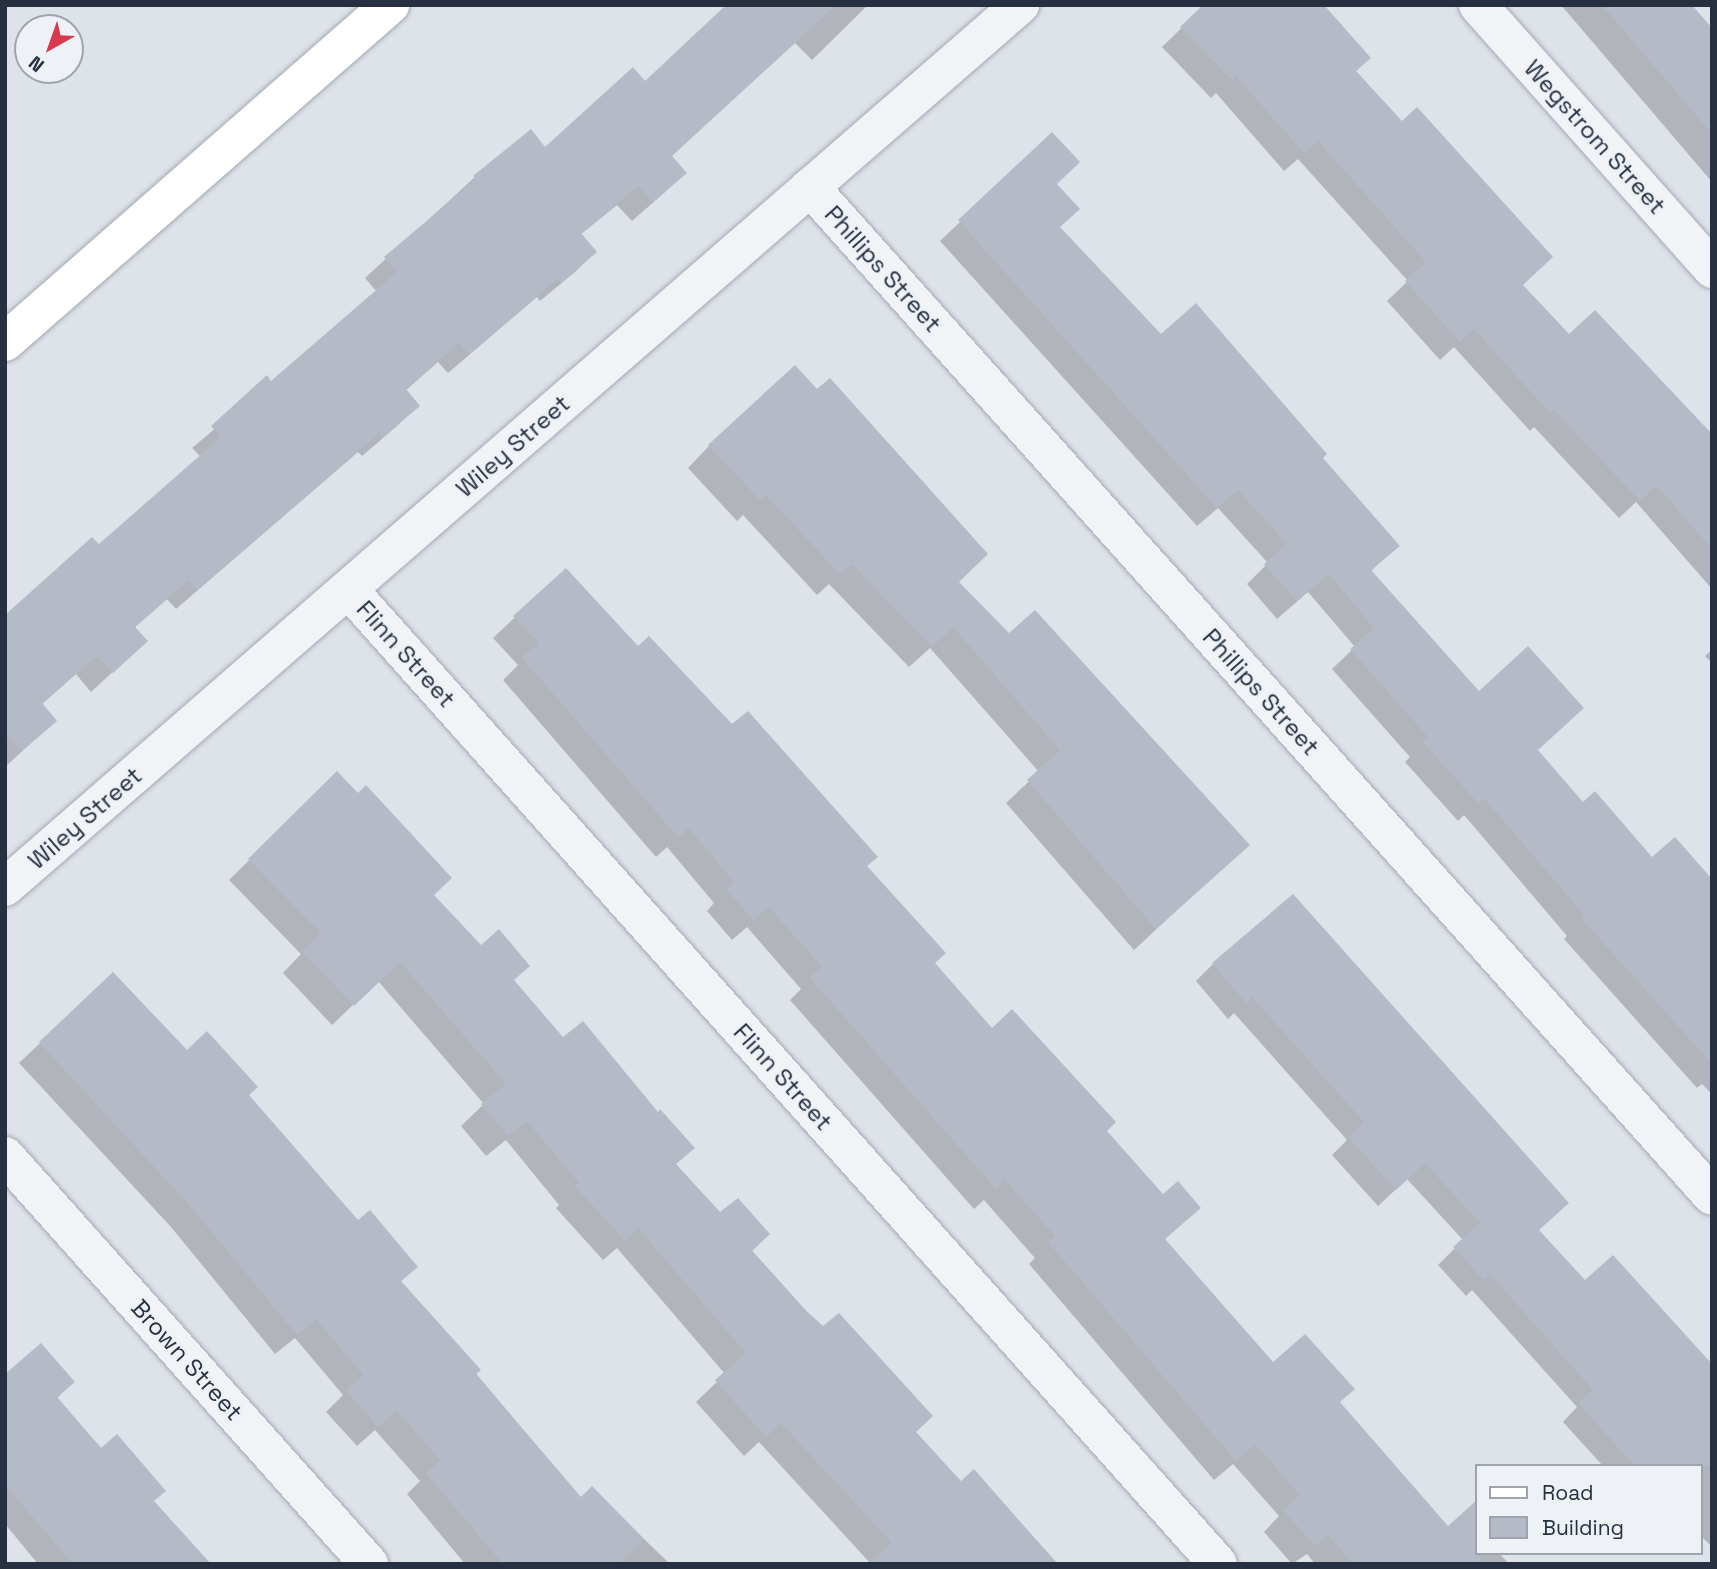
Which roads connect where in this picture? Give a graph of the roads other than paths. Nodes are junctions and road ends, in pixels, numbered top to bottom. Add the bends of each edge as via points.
1 (390, 5) edge
2 (1020, 5) edge
3 (1478, 5) edge
4 (810, 187) junction
5 (1712, 269) edge
6 (5, 342) edge
7 (349, 590) junction
8 (5, 887) edge
9 (5, 1156) edge
10 (1712, 1196) edge
11 (369, 1564) edge
12 (1218, 1564) edge

1 - 6 main road
2 - 4 street, Wiley Street
3 - 5 street, Wegstrom Street
4 - 7 street, Wiley Street
4 - 10 street, Phillips Street
7 - 8 street, Wiley Street
7 - 12 street, Flinn Street
9 - 11 street, Brown Street

